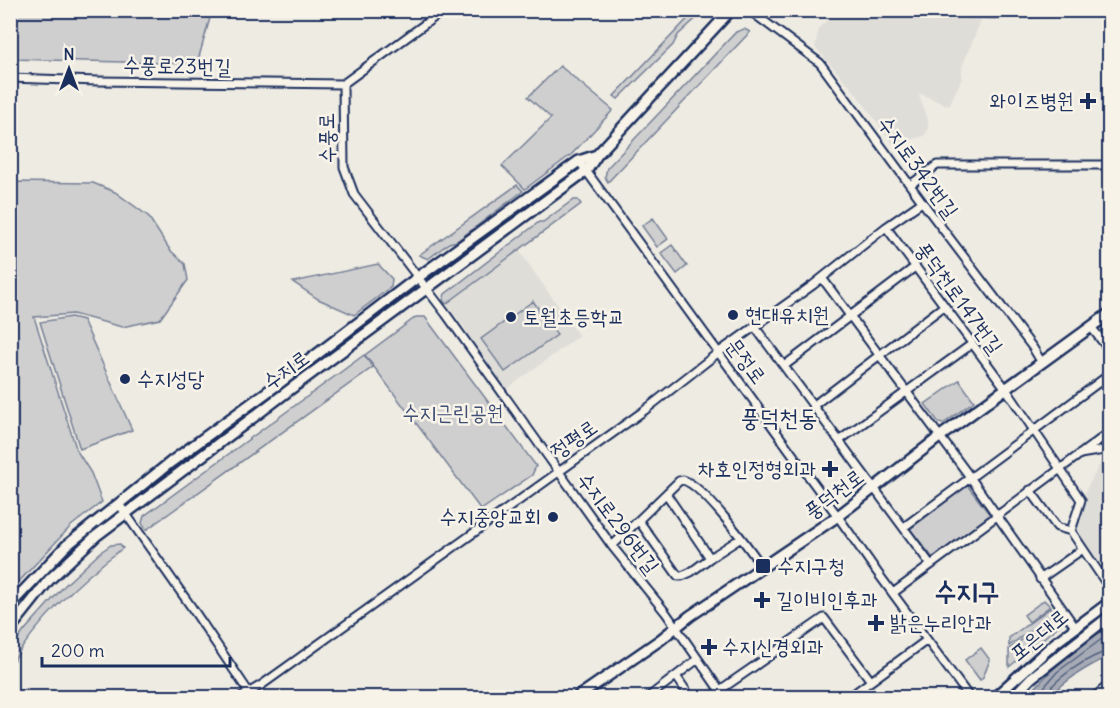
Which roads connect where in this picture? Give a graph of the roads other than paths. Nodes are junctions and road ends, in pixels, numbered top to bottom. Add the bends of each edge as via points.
1 (444, 10) edge
2 (730, 10) edge
3 (749, 10) edge
4 (10, 78) edge
5 (343, 84) junction
6 (597, 154) junction
7 (579, 161) junction
8 (1110, 165) edge
9 (587, 170) junction
10 (910, 185) junction
11 (922, 202) junction
12 (886, 227) junction
13 (915, 267) junction
14 (417, 278) junction
15 (822, 278) junction
16 (426, 290) junction
17 (944, 306) junction
18 (1110, 313) edge
19 (850, 317) junction
20 (755, 327) junction
21 (1091, 327) junction
22 (972, 344) junction
23 (1110, 351) edge
24 (719, 352) junction
25 (880, 356) junction
26 (1042, 363) junction
27 (784, 366) junction
28 (1110, 374) edge
29 (1006, 389) junction
30 (905, 393) junction
31 (814, 405) junction
32 (1035, 431) junction
33 (1110, 432) edge
34 (940, 437) junction
35 (840, 440) junction
36 (1110, 449) edge
37 (1077, 455) junction
38 (1060, 467) junction
39 (558, 471) junction
40 (970, 477) junction
41 (875, 487) junction
42 (1030, 490) junction
43 (667, 495) junction
44 (118, 504) junction
45 (126, 514) junction
46 (996, 515) junction
47 (838, 516) junction
48 (639, 520) junction
49 (904, 527) junction
50 (1071, 531) junction
51 (741, 538) junction
52 (612, 546) junction
53 (1083, 549) junction
54 (710, 558) junction
55 (931, 565) junction
56 (762, 567) junction
57 (1040, 579) junction
58 (1110, 589) edge
59 (893, 593) junction
60 (1110, 602) edge
61 (10, 605) edge
62 (1110, 616) edge
63 (676, 627) junction
64 (1075, 627) junction
65 (10, 629) edge
66 (927, 640) junction
67 (698, 658) junction
68 (676, 676) junction
69 (871, 681) junction
70 (1110, 684) edge
71 (720, 690) junction
72 (248, 692) junction
73 (240, 698) edge
74 (576, 698) edge
75 (647, 698) edge
76 (691, 698) edge
77 (724, 698) edge
78 (848, 698) edge
79 (970, 698) edge
80 (994, 698) edge
81 (1012, 698) edge
82 (1093, 698) edge

1 - 5 street, 수풍로
2 - 6 main road, 수지로
3 - 10 street, 수지로342번길 via 820,63
4 - 5 street, 수풍로23번길
5 - 14 street, 수풍로 via 345,175 360,204
6 - 7 main road, 수지로
6 - 9 main road, 수지로
7 - 9 street, 문정로
7 - 14 main road, 수지로
8 - 10 street via 937,165
9 - 16 main road, 수지로
9 - 24 street, 문정로
10 - 11 street, 수지로342번길
11 - 12 street, 정평로
11 - 26 street, 수지로342번길
12 - 13 street, 풍덕천로147번길
12 - 15 street, 정평로
13 - 17 street, 풍덕천로147번길
13 - 19 street
14 - 16 street, 수풍로
14 - 44 main road, 수지로
15 - 19 street
15 - 20 street, 정평로
16 - 39 street, 수지로296번길
16 - 45 main road, 수지로
17 - 22 street, 풍덕천로147번길
17 - 25 street
18 - 21 main road, 풍덕천로
19 - 25 street
19 - 27 street
20 - 24 street, 정평로
20 - 27 street
21 - 23 street
21 - 26 main road, 풍덕천로
22 - 29 street, 풍덕천로147번길
22 - 30 street
24 - 39 street, 정평로
24 - 47 street, 문정로
25 - 30 street
25 - 31 street
26 - 29 main road, 풍덕천로
27 - 31 street
28 - 32 street
29 - 32 street, 풍덕천로147번길
29 - 34 main road, 풍덕천로
30 - 34 street
30 - 35 street
31 - 35 street
32 - 38 street, 풍덕천로147번길
32 - 40 street
33 - 37 street
34 - 40 street
34 - 41 main road, 풍덕천로
35 - 41 street
36 - 37 street
37 - 38 street
38 - 42 street
38 - 50 street, 풍덕천로147번길 via 1081,500
39 - 52 street, 수지로296번길
39 - 72 street, 정평로
40 - 46 street
40 - 49 street
41 - 47 main road, 풍덕천로
41 - 49 street
42 - 46 street
42 - 50 street via 1057,527
43 - 48 street
43 - 51 street via 679,481 687,480
43 - 54 street
44 - 45 street
44 - 61 main road, 수지로 via 66,546
45 - 65 main road, 수지로 via 64,564
45 - 72 street
46 - 55 street
46 - 57 street
47 - 56 main road, 풍덕천로
47 - 59 street, 문정로
48 - 52 street
48 - 54 street via 678,576
49 - 55 street
50 - 53 street
51 - 54 street
51 - 56 street
52 - 63 street, 수지로296번길
53 - 57 street
53 - 58 street
55 - 59 street
56 - 63 main road, 풍덕천로
57 - 64 street
59 - 66 street, 문정로
60 - 64 main road, 포은대로
62 - 81 main road, 포은대로 via 1031,678
63 - 67 street, 수지로296번길
63 - 74 main road, 풍덕천로
64 - 80 main road, 포은대로
66 - 69 street
66 - 79 street, 문정로
67 - 68 street
67 - 71 street, 수지로296번길
68 - 75 street
68 - 76 street
69 - 71 street via 824,618
69 - 78 street
70 - 82 street
71 - 77 street, 수지로296번길
72 - 73 street, 정평로

